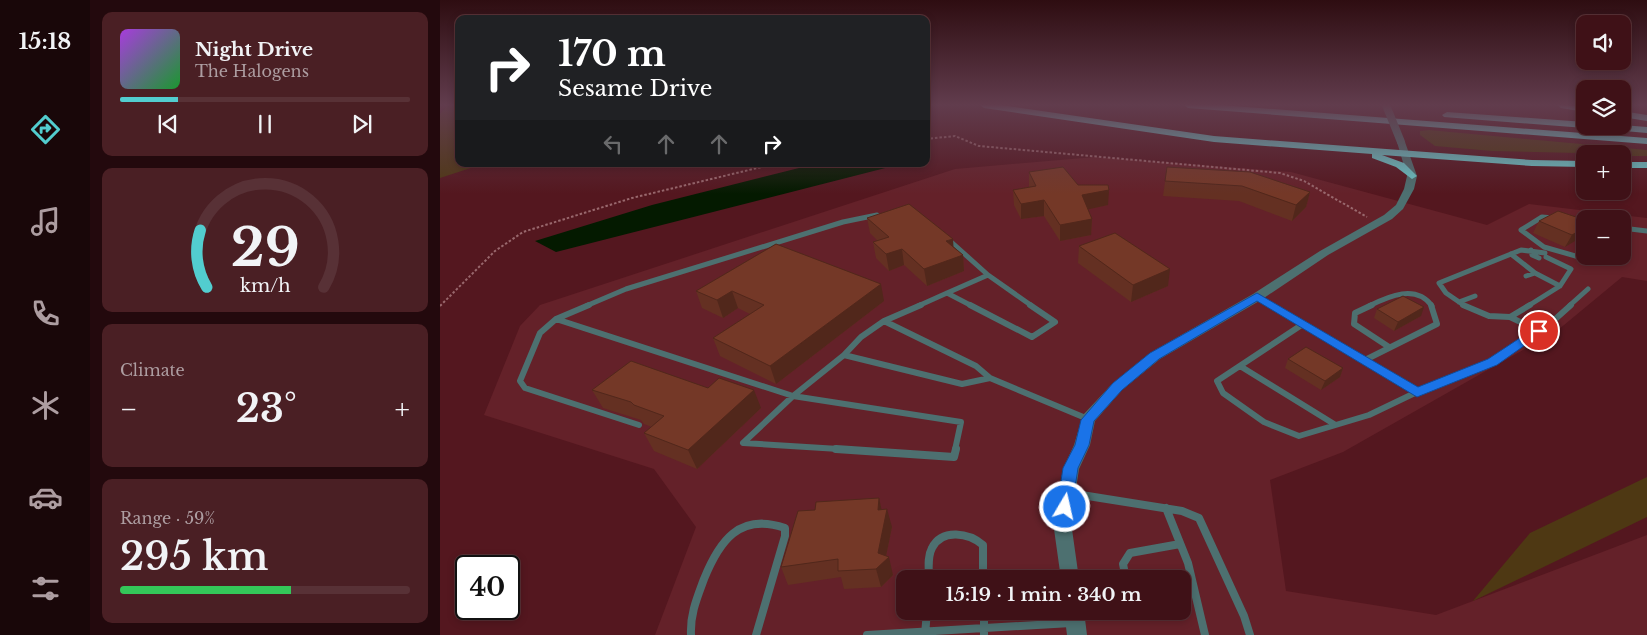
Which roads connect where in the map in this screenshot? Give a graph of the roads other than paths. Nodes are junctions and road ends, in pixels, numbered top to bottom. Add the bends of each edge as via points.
1 (1182, 135) edge
2 (1398, 135) edge
3 (1566, 135) edge
4 (1647, 141) edge
5 (1332, 148) junction
6 (1406, 153) junction
7 (1576, 164) edge
8 (1631, 165) edge
9 (1647, 165) edge
10 (1412, 176) junction
11 (882, 214) edge
12 (1559, 219) edge
13 (1631, 229) edge
14 (1647, 232) edge
15 (946, 238) edge
16 (1511, 254) junction
17 (1576, 257) edge
18 (1535, 273) junction
19 (988, 274) junction
20 (1526, 276) dead end
21 (1560, 286) junction
22 (1588, 289) dead end
23 (947, 293) junction
24 (1475, 296) dead end
25 (1257, 297) junction
26 (1459, 302) junction
27 (1510, 317) junction
28 (556, 319) junction
29 (884, 321) junction
30 (1303, 324) junction
31 (1539, 331) junction
32 (1389, 347) junction
33 (844, 354) junction
34 (1365, 360) junction
35 (1240, 366) junction
36 (990, 378) junction
37 (1417, 392) junction
38 (793, 396) junction
39 (1088, 420) junction
40 (1334, 424) junction
41 (640, 425) dead end
42 (1067, 493) junction
43 (1166, 508) junction
44 (1180, 544) junction
45 (930, 570) edge
46 (983, 570) edge
47 (1069, 570) edge
48 (1124, 570) edge
49 (1191, 589) edge
50 (1194, 589) junction
51 (926, 620) edge
52 (1076, 623) edge
53 (984, 632) edge
54 (925, 633) edge
55 (691, 635) edge
56 (756, 635) edge
57 (867, 635) edge
58 (1204, 635) edge
59 (1250, 635) edge

1 - 5 highway
2 - 6 street, bridge
3 - 4 highway
5 - 6 highway
5 - 10 highway via 1387,159
6 - 7 highway
6 - 10 street
8 - 9 highway
10 - 25 street via 1400,207
11 - 28 lane via 843,222 626,289
12 - 17 lane via 1542,217 1521,230 1528,238
13 - 14 lane
15 - 19 lane
16 - 18 lane
16 - 21 lane via 1531,250 1532,255 1544,256 1570,269
16 - 26 lane via 1439,283 1445,293
18 - 20 lane
18 - 21 lane
19 - 23 lane
19 - 23 lane via 1055,322 1032,337
21 - 27 lane
22 - 31 lane
23 - 29 lane
24 - 26 lane
25 - 30 lane
25 - 39 street via 1155,356 1117,386
26 - 27 lane via 1488,316
27 - 31 lane
28 - 38 lane
28 - 41 lane via 540,333 520,381 525,388
29 - 33 lane
29 - 36 lane via 976,366
30 - 34 lane
30 - 35 lane
31 - 37 lane via 1492,362
32 - 32 lane via 1437,324 1437,315 1429,301 1412,292 1399,293 1354,313 1354,324
32 - 34 lane
33 - 36 lane via 962,384
33 - 38 lane
34 - 37 lane
35 - 40 lane
35 - 40 lane via 1217,382 1223,393 1264,422 1299,436
36 - 39 lane
37 - 40 lane via 1369,415
38 - 38 lane via 743,443 954,457 961,422
39 - 42 street via 1082,445 1070,468
42 - 43 lane
42 - 47 street via 1062,522
43 - 44 lane
43 - 59 lane via 1198,518
44 - 48 lane via 1130,553 1123,564
44 - 50 lane
45 - 46 lane via 931,549 936,541 944,536 968,535 983,545
49 - 50 lane
50 - 58 lane
51 - 54 lane
52 - 53 lane
53 - 54 lane
54 - 57 lane
55 - 56 lane via 690,617 718,546 733,531 746,526 775,524 785,528 785,536

